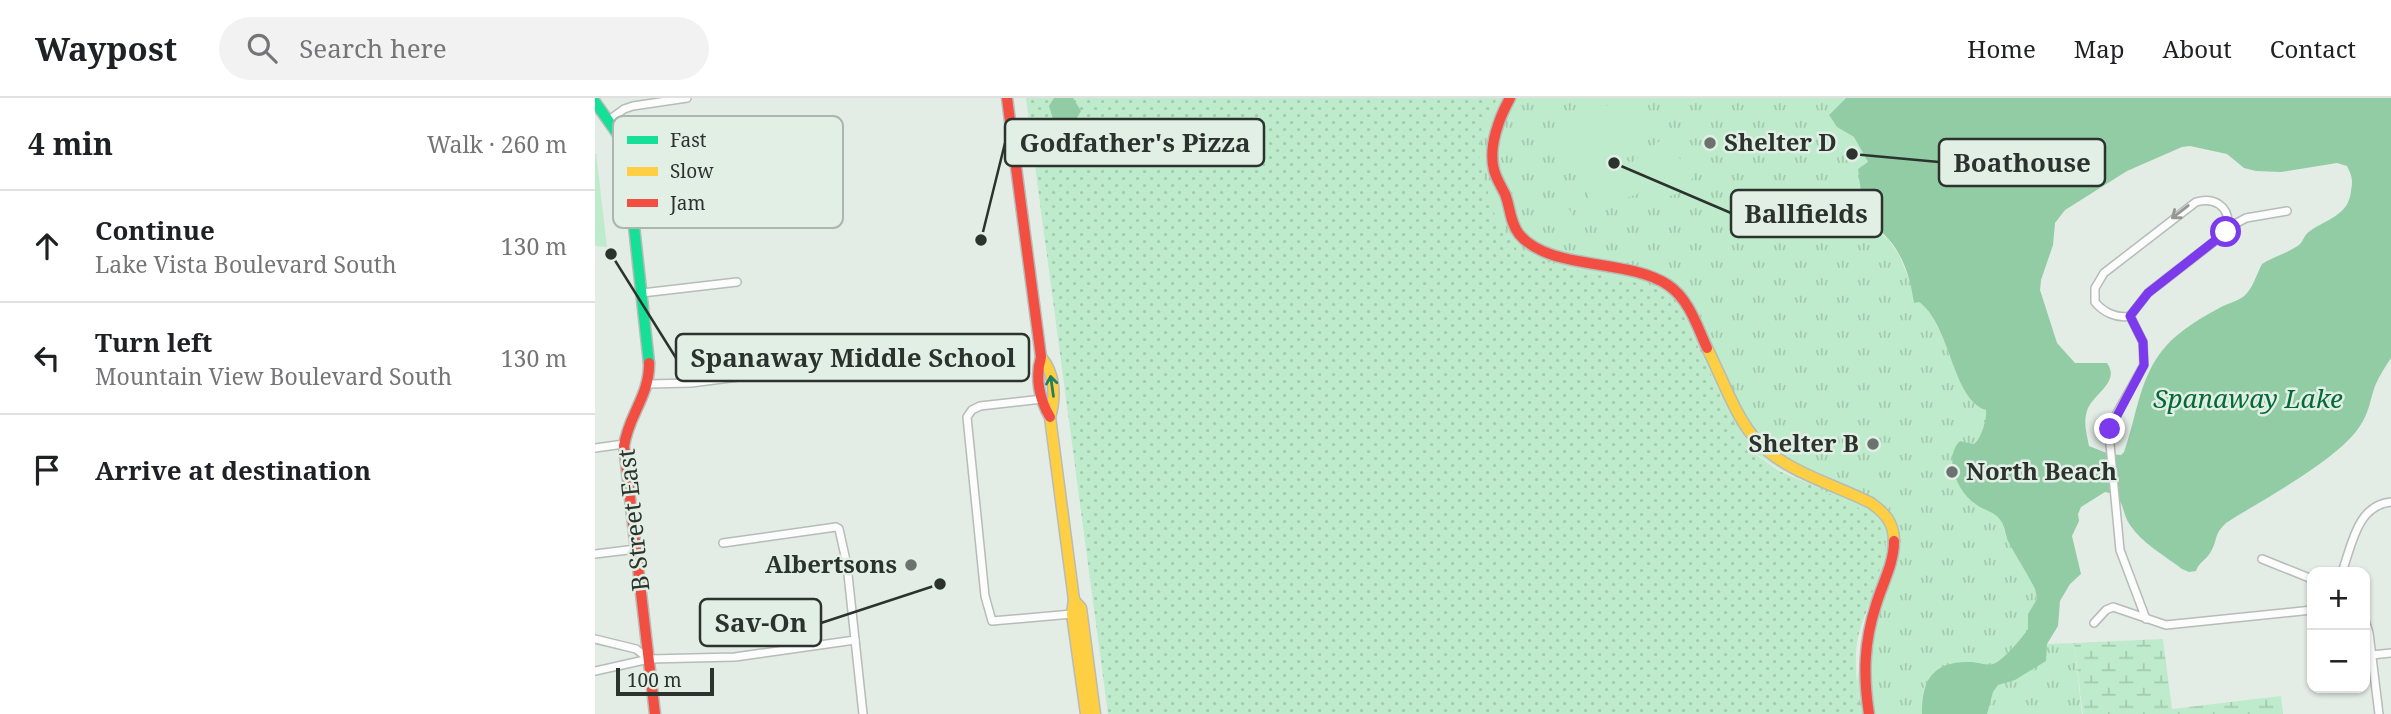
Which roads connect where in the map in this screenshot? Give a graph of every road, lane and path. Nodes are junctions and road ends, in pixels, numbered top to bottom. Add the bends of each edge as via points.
1 (687, 98) edge
2 (1007, 98) edge
3 (1510, 98) edge
4 (595, 102) edge
5 (614, 116) edge
6 (613, 117) edge
7 (609, 120) junction
8 (613, 128) edge
9 (2287, 211) dead end
10 (2228, 225) junction
11 (635, 228) edge
12 (737, 282) dead end
13 (642, 293) junction
14 (2130, 316) junction
15 (1041, 358) junction
16 (738, 377) dead end
17 (649, 384) junction
18 (1042, 399) junction
19 (1050, 417) junction
20 (624, 444) junction
21 (595, 448) edge
22 (2391, 502) edge
23 (723, 543) dead end
24 (636, 549) junction
25 (595, 554) edge
26 (2262, 559) dead end
27 (2344, 567) edge
28 (2307, 577) edge
29 (1074, 600) junction
30 (2307, 611) edge
31 (1072, 614) junction
32 (2146, 619) junction
33 (2094, 623) dead end
34 (2367, 630) edge
35 (595, 639) edge
36 (855, 639) junction
37 (2391, 653) edge
38 (2372, 655) junction
39 (649, 659) junction
40 (595, 671) edge
41 (655, 714) edge
42 (863, 714) edge
43 (1086, 714) edge
44 (1095, 714) edge
45 (1868, 714) edge
46 (2379, 714) edge

1 - 5 street via 624,108
2 - 15 street
3 - 45 street via 1499,122 1493,162 1522,237 1553,254 1641,274 1671,286 1684,300 1758,443 1776,458 1871,503 1886,515 1895,551 1865,651
4 - 7 street, B Street East
6 - 7 street
7 - 8 street, B Street East
9 - 10 street
10 - 14 street via 2220,237 2141,299
10 -> 14 street via 2227,212 2218,204 2210,200 2188,205 2104,273 2095,288 2095,302 2118,317
11 - 13 street, B Street East
12 - 13 street
13 - 17 street, B Street East
14 - 32 street via 2143,342 2144,365 2111,424 2111,449 2120,550
15 - 18 street via 1037,366
19 -> 15 street via 1055,408 1051,377 1049,365
16 - 17 street
17 - 20 street, B Street East via 625,432
18 - 19 street
18 - 31 street via 980,406 967,417 985,596 992,621
19 - 29 street
20 - 21 street
20 - 24 street, B Street East
22 - 27 street via 2365,513
23 - 36 street via 836,527 847,565
24 - 25 street
24 - 39 street, B Street East
26 - 28 street
29 - 31 street
29 - 44 street via 1081,608
30 - 32 street via 2177,625
31 - 43 street
32 - 33 street via 2113,607
34 - 38 street
35 - 39 street via 636,649
36 - 39 street via 761,655
36 - 42 street
37 - 38 street
38 - 46 street
39 - 40 street
39 - 41 street, B Street East

